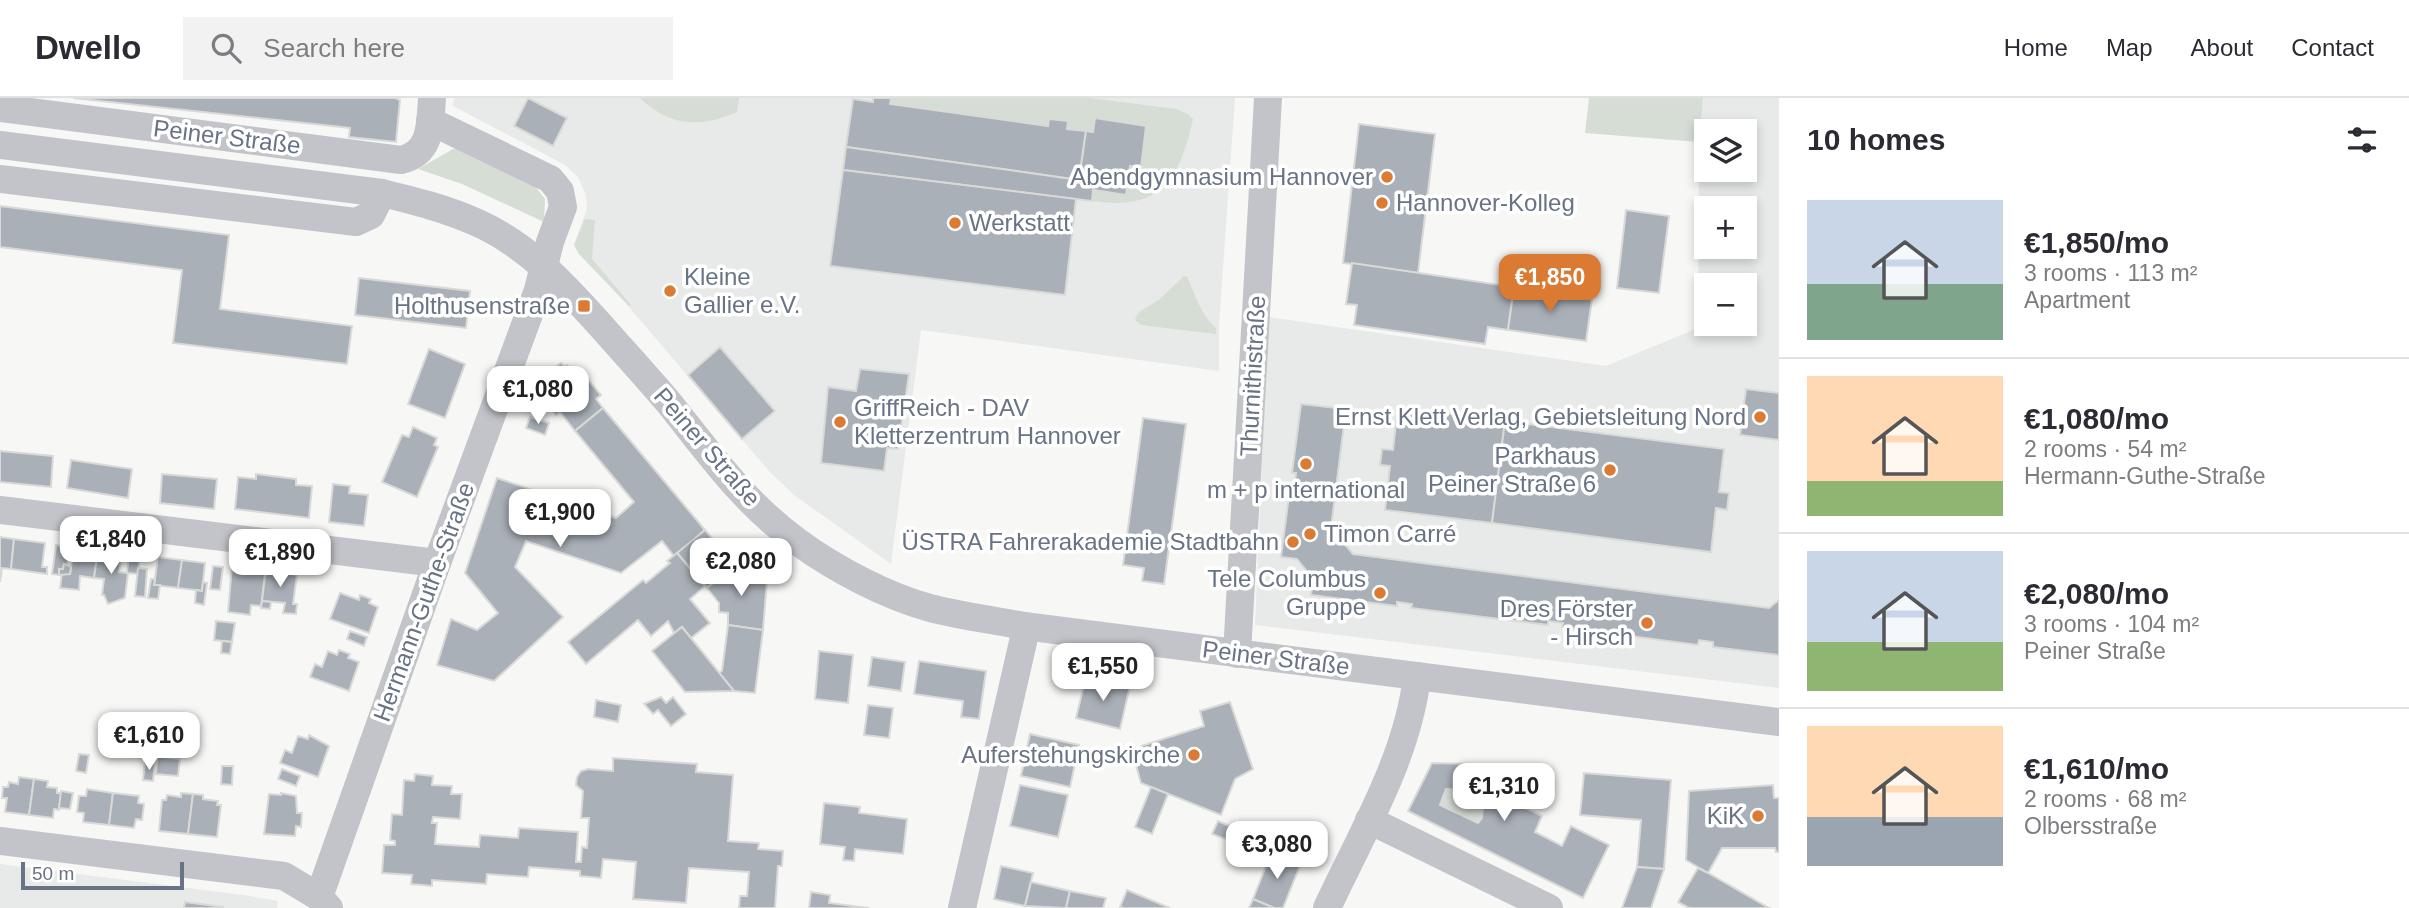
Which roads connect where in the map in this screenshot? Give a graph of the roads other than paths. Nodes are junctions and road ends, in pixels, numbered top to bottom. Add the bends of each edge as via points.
1 (1268, 98) edge
2 (0, 108) edge
3 (431, 109) edge
4 (0, 145) edge
5 (0, 179) edge
6 (382, 193) junction
7 (544, 267) junction
8 (0, 510) edge
9 (437, 563) junction
10 (1024, 626) junction
11 (1237, 654) junction
12 (1417, 676) junction
13 (1779, 722) edge
14 (1369, 820) junction
15 (0, 841) edge
16 (324, 903) edge
17 (962, 908) edge
18 (1327, 908) edge
19 (1549, 908) edge

1 - 11 street, Thurnithistraße
2 - 3 street, Peiner Straße via 401,160 421,151
3 - 7 street via 550,179 560,191 563,207
4 - 6 street, Peiner Straße
5 - 6 street via 356,222 371,215
6 - 7 street, Peiner Straße via 479,223
7 - 9 street, Hermann-Guthe-Straße
7 - 10 street, Peiner Straße via 668,402 729,480 797,541 837,567 929,608
8 - 9 street
9 - 16 street, Hermann-Guthe-Straße
10 - 11 street, Peiner Straße
10 - 17 street
11 - 12 street, Peiner Straße
12 - 13 street, Peiner Straße
12 - 14 street via 1402,745
14 - 18 street
14 - 19 street
15 - 16 street via 284,876

